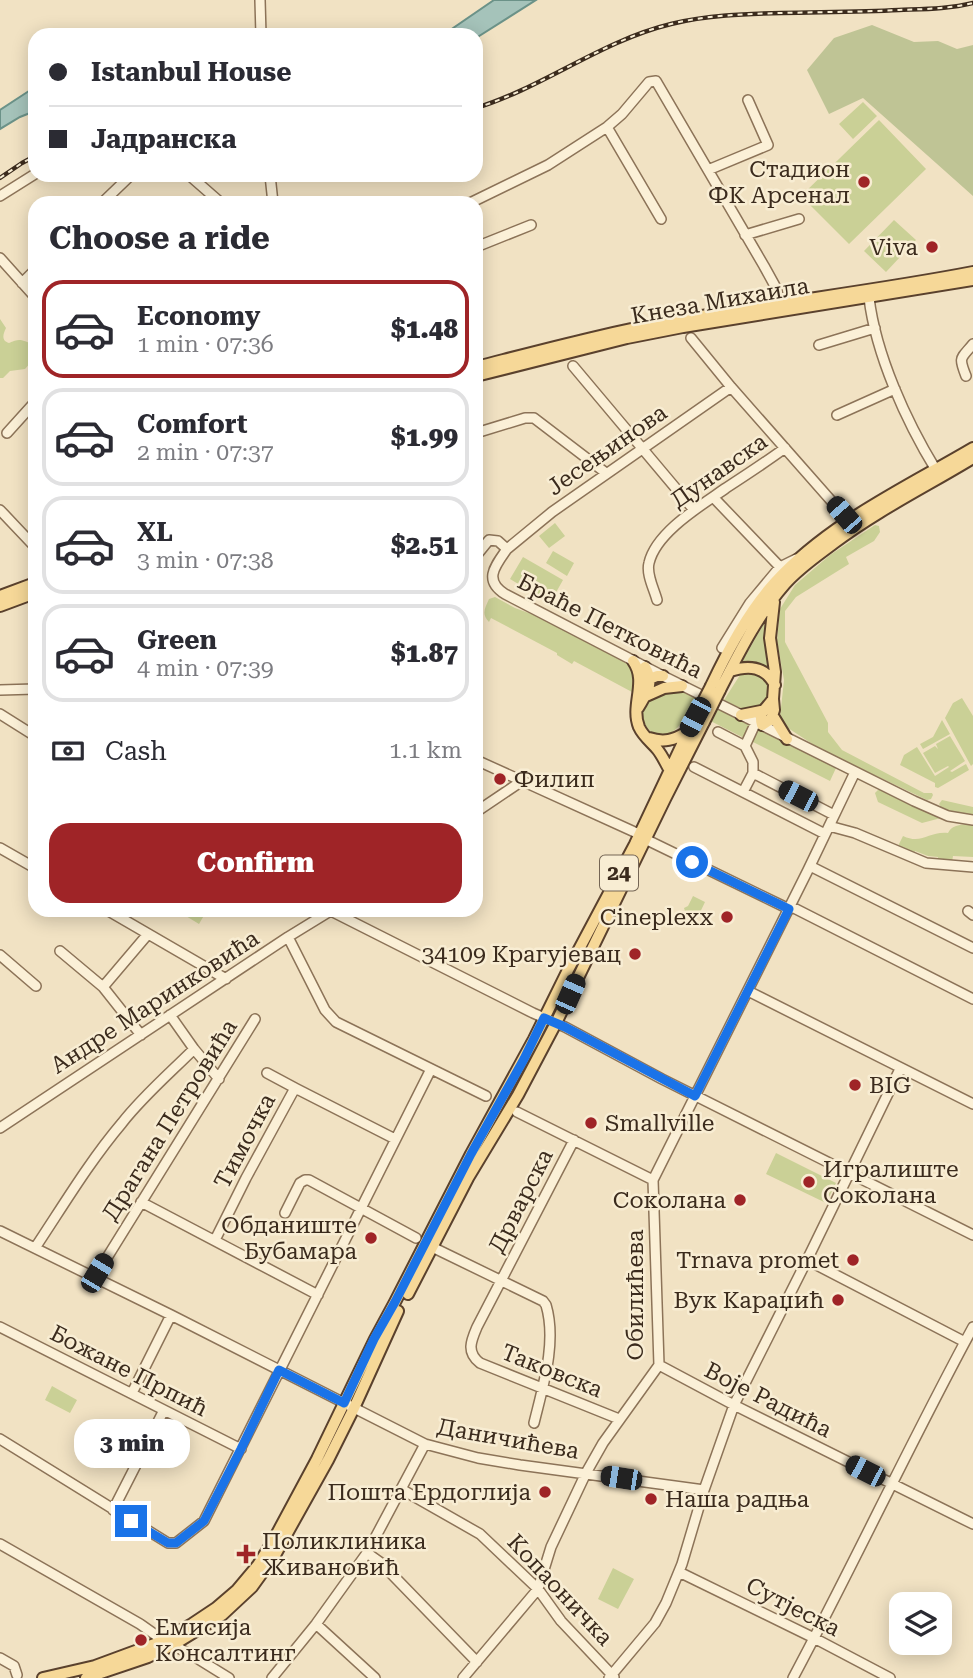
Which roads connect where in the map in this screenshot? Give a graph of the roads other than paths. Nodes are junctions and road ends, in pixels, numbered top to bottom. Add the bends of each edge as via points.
1 (260, 0) edge
2 (261, 28) edge
3 (748, 100) dead end
4 (607, 127) junction
5 (708, 170) junction
6 (28, 178) edge
7 (124, 182) edge
8 (197, 182) edge
9 (0, 196) edge
10 (109, 196) edge
11 (213, 196) edge
12 (483, 196) edge
13 (661, 219) dead end
14 (799, 219) dead end
15 (531, 225) dead end
16 (745, 235) junction
17 (483, 244) edge
18 (0, 258) edge
19 (28, 277) edge
20 (972, 280) edge
21 (22, 283) junction
22 (28, 290) edge
23 (869, 298) junction
24 (781, 303) junction
25 (875, 328) junction
26 (691, 338) dead end
27 (973, 344) edge
28 (819, 345) dead end
29 (483, 365) edge
30 (573, 366) dead end
31 (483, 374) edge
32 (966, 376) dead end
33 (731, 387) junction
34 (895, 389) junction
35 (837, 415) dead end
36 (28, 416) edge
37 (483, 431) edge
38 (7, 433) dead end
39 (643, 448) junction
40 (785, 448) junction
41 (973, 448) edge
42 (973, 458) edge
43 (936, 470) junction
44 (606, 473) junction
45 (713, 498) junction
46 (0, 510) edge
47 (694, 510) junction
48 (849, 521) junction
49 (28, 540) edge
50 (483, 546) edge
51 (507, 549) junction
52 (803, 555) junction
53 (780, 567) junction
54 (28, 586) edge
55 (0, 596) edge
56 (28, 596) edge
57 (775, 596) junction
58 (657, 600) dead end
59 (0, 606) edge
60 (722, 648) dead end
61 (633, 660) junction
62 (730, 671) junction
63 (648, 672) junction
64 (663, 677) joint
65 (682, 685) junction
66 (775, 685) junction
67 (715, 688) junction
68 (28, 689) edge
69 (0, 690) edge
70 (642, 694) junction
71 (773, 699) junction
72 (761, 711) junction
73 (0, 714) edge
74 (741, 715) junction
75 (773, 716) junction
76 (699, 719) junction
77 (759, 724) junction
78 (28, 732) edge
79 (687, 732) junction
80 (718, 732) dead end
81 (644, 736) junction
82 (788, 739) junction
83 (745, 746) junction
84 (483, 763) edge
85 (694, 767) dead end
86 (669, 769) junction
87 (855, 772) junction
88 (753, 773) junction
89 (522, 780) junction
90 (743, 792) junction
91 (483, 807) edge
92 (834, 815) junction
93 (973, 820) edge
94 (827, 830) junction
95 (642, 836) junction
96 (0, 848) edge
97 (28, 864) edge
98 (810, 866) junction
99 (973, 867) edge
100 (789, 907) junction
101 (119, 917) edge
102 (320, 917) edge
103 (345, 917) edge
104 (148, 934) junction
105 (288, 937) junction
106 (973, 948) edge
107 (60, 951) dead end
108 (0, 955) edge
109 (226, 979) junction
110 (36, 986) dead end
111 (103, 987) junction
112 (748, 990) junction
113 (973, 999) edge
114 (170, 1016) junction
115 (544, 1018) junction
116 (255, 1019) dead end
117 (556, 1023) junction
118 (141, 1035) junction
119 (194, 1049) junction
120 (431, 1069) junction
121 (900, 1069) junction
122 (267, 1073) dead end
123 (219, 1079) junction
124 (295, 1088) junction
125 (695, 1096) junction
126 (486, 1097) dead end
127 (973, 1104) edge
128 (517, 1112) dead end
129 (0, 1128) edge
130 (395, 1139) junction
131 (574, 1140) junction
132 (849, 1173) junction
133 (653, 1180) junction
134 (141, 1202) junction
135 (361, 1209) junction
136 (285, 1213) dead end
137 (0, 1231) edge
138 (973, 1235) edge
139 (0, 1237) edge
140 (416, 1238) dead end
141 (15, 1239) junction
142 (215, 1240) junction
143 (432, 1247) junction
144 (35, 1248) junction
145 (807, 1260) junction
146 (95, 1277) junction
147 (502, 1280) junction
148 (317, 1295) junction
149 (171, 1315) junction
150 (0, 1327) edge
151 (973, 1327) edge
152 (965, 1342) junction
153 (659, 1365) junction
154 (279, 1370) junction
155 (543, 1388) junction
156 (132, 1394) junction
157 (734, 1405) junction
158 (349, 1406) junction
159 (164, 1410) junction
160 (619, 1419) junction
161 (534, 1423) dead end
162 (0, 1439) edge
163 (425, 1444) junction
164 (241, 1449) junction
165 (586, 1473) junction
166 (891, 1484) junction
167 (401, 1489) junction
168 (704, 1490) junction
169 (113, 1510) junction
170 (973, 1524) edge
171 (0, 1544) edge
172 (367, 1553) junction
173 (679, 1572) junction
174 (538, 1589) junction
175 (316, 1624) junction
176 (814, 1638) junction
177 (160, 1642) junction
178 (173, 1645) junction
179 (0, 1658) edge
180 (477, 1662) junction
181 (17, 1675) dead end
182 (612, 1677) edge
183 (43, 1678) edge
184 (86, 1678) edge
185 (229, 1678) edge
186 (272, 1678) edge
187 (375, 1678) edge
188 (463, 1678) edge
189 (793, 1678) edge
190 (890, 1678) edge

1 - 2 street
3 - 5 street via 768,145
4 - 5 street via 649,82 656,81
4 - 12 street
4 - 13 street
5 - 16 street
6 - 9 street
7 - 10 street
8 - 11 street
14 - 16 street
15 - 17 street
16 - 24 street
18 - 21 street
19 - 21 street
20 - 23 main road, Кнеза Михаила
20 - 24 main road, Кнеза Михаила
21 - 22 street
23 - 25 street
23 - 31 main road, Кнеза Михаила via 671,329
24 - 29 main road, Кнеза Михаила via 625,330
25 - 28 street
25 - 34 street
26 - 33 street
27 - 32 street via 960,362
30 - 39 street
33 - 39 street, Јесењинова
33 - 40 street
34 - 35 street
34 - 43 street
36 - 38 street
37 - 44 street via 534,418
39 - 44 street, Јесењинова
39 - 47 street
40 - 45 street, Дунавска
40 - 48 street
41 - 43 main road, 24
42 - 57 main road, 24 via 845,535
43 - 48 main road, 24
44 - 51 street, Јесењинова
45 - 47 street, Дунавска
45 - 53 street
46 - 49 street
47 - 58 street, Дунавска via 673,527 649,561
48 - 52 main road, 24
50 - 51 street, Браће Петковића via 491,539
51 - 61 street, Браће Петковића via 494,570 496,588
52 - 53 street
52 - 67 main road, 24 via 757,606 738,635
53 - 60 street
54 - 55 main road
56 - 59 main road
57 - 62 main road, 24
57 - 66 main road via 769,638
61 - 63 street, Браће Петковића
61 - 70 main road
62 - 66 main road via 759,669
62 - 67 main road, 24
63 - 64 main road
63 - 70 main road via 649,688
64 - 65 street, Браће Петковића
65 - 70 main road
65 - 74 street, Браће Петковића
66 - 71 main road
67 - 76 main road, 24, bridge
68 - 69 street
70 - 81 main road via 637,711
71 - 72 main road
71 - 75 main road
72 - 74 main road
72 - 77 main road
73 - 78 street
74 - 77 street, Браће Петковића
75 - 77 main road
75 - 82 main road
76 - 79 main road, 24
76 - 95 main road, 24
77 - 82 street, Браће Петковића
77 - 83 street
79 - 81 main road via 667,741
79 - 86 main road, 24
80 - 83 street
81 - 86 main road
82 - 87 street, Браће Петковића
83 - 88 street
84 - 89 street
85 - 90 street
86 - 95 main road, 24
87 - 92 street
87 - 93 street, Браће Петковића via 948,816
88 - 90 street
88 - 92 street
89 - 91 street
89 - 95 street
90 - 94 street
92 - 94 street
94 - 98 street
94 - 99 street via 855,833 926,863
95 - 100 street
95 - 115 main road, 24
95 - 117 main road, 24
96 - 97 street
98 - 100 street
98 - 106 street
100 - 112 street
100 - 113 street
101 - 104 street
102 - 105 street, Андре Маринковића
103 - 115 street
104 - 109 street
104 - 111 street
105 - 109 street, Андре Маринковића
105 - 120 street via 329,1016
107 - 111 street
108 - 110 street
109 - 114 street, Андре Маринковића
111 - 118 street
112 - 121 street
112 - 125 street
114 - 118 street, Андре Маринковића
114 - 119 street
115 - 117 street
115 - 158 main road, 24 via 374,1339
116 - 123 street, Драгана Петровића
117 - 125 street
117 - 143 main road, 24
118 - 129 street, Андре Маринковића
119 - 123 street
119 - 144 street via 115,1130
120 - 126 street
120 - 130 street
121 - 127 street
121 - 132 street
122 - 124 street, Тимочка
123 - 134 street, Драгана Петровића
124 - 130 street
124 - 142 street, Тимочка
125 - 132 street
125 - 133 street
128 - 131 street
130 - 135 street
131 - 133 street
131 - 147 street, Дрварска
132 - 138 street
132 - 145 street
133 - 153 street, Обилићева
134 - 142 street
134 - 146 street, Драгана Петровића
135 - 136 street via 304,1180
135 - 140 street
135 - 148 street
137 - 141 street, Даничићева
139 - 141 street, Даничићева
141 - 144 street, Даничићева
142 - 148 street
143 - 147 street
143 - 158 main road, 24
144 - 146 street, Даничићева
145 - 152 street
145 - 157 street
146 - 149 street, Даничићева
147 - 155 street via 543,1301 547,1308 550,1338
147 - 155 street, Таковска via 471,1343 474,1359
148 - 154 street
149 - 154 street, Даничићева
149 - 156 street
150 - 156 street, Божане Прпић
151 - 152 street
152 - 166 street
153 - 157 street, Воје Радића
153 - 160 street, Обилићева
154 - 158 street, Даничићева
154 - 164 street
155 - 160 street, Таковска
155 - 161 street
156 - 159 street, Божане Прпић
157 - 166 street, Воје Радића
157 - 168 street
158 - 163 street, Даничићева
158 - 177 main road, 24 via 252,1573 216,1608
158 - 178 main road, 24 via 324,1466 261,1576 222,1615
159 - 164 street, Божане Прпић
159 - 169 street
160 - 165 street, Обилићева
162 - 169 street
163 - 165 street, Даничићева via 478,1458
163 - 167 street
164 - 169 street via 204,1521 176,1543 169,1544
165 - 168 street, Даничићева
165 - 174 street, Обилићева via 551,1547
166 - 170 street, Воје Радића
166 - 176 street
167 - 172 street
167 - 174 street, Копаоничка via 480,1534
168 - 173 street
171 - 177 street via 140,1624
172 - 175 street
172 - 180 street
173 - 176 street, Сутјеска
173 - 182 street via 655,1623
174 - 180 street
174 - 182 street, Копаоничка
175 - 186 street
175 - 187 street
176 - 189 street
176 - 190 street, Сутјеска
177 - 183 main road, 24 via 95,1666
178 - 184 main road, 24
178 - 185 street
179 - 181 street
180 - 188 street

